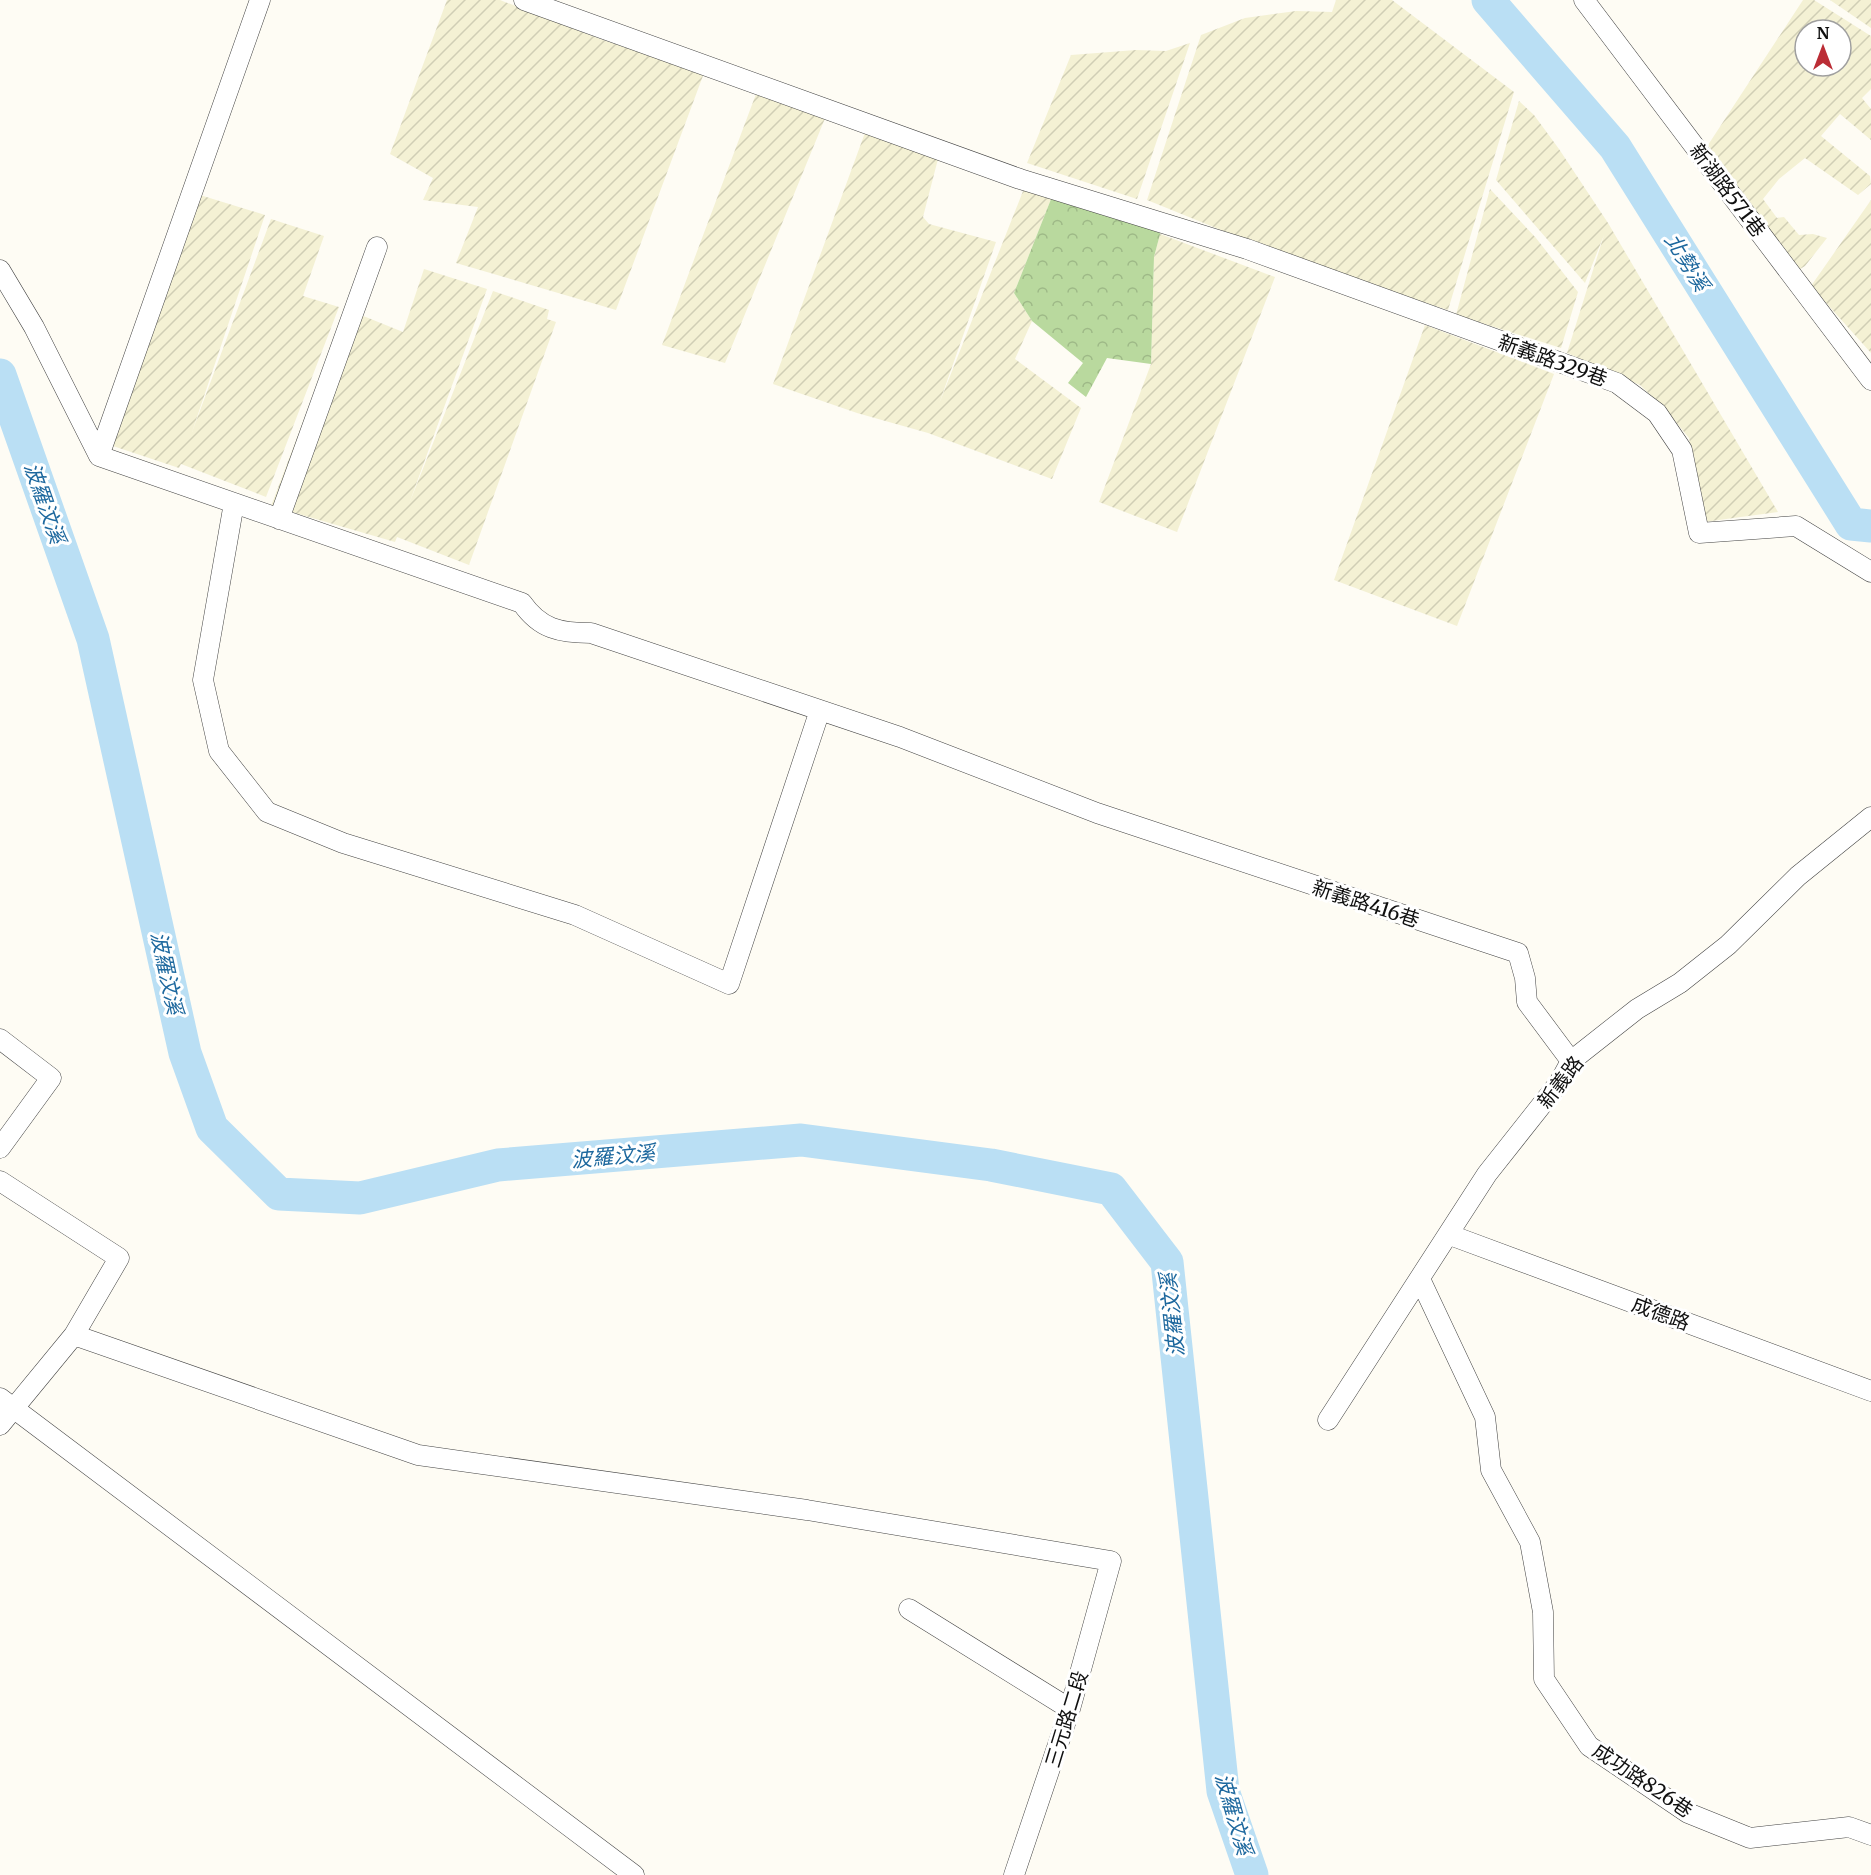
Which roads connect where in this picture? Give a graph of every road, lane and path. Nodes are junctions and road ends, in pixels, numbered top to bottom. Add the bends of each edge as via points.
1 (260, 0) edge
2 (524, 0) edge
3 (1584, 0) edge
4 (377, 247) dead end
5 (0, 270) edge
6 (1871, 380) edge
7 (99, 456) junction
8 (234, 503) junction
9 (279, 519) junction
10 (1871, 572) edge
11 (820, 710) junction
12 (1871, 817) edge
13 (0, 1040) edge
14 (1571, 1061) junction
15 (0, 1148) edge
16 (0, 1181) edge
17 (1450, 1234) junction
18 (1420, 1279) junction
19 (74, 1335) junction
20 (1871, 1391) edge
21 (6, 1403) edge
22 (1328, 1420) dead end
23 (0, 1425) edge
24 (909, 1609) dead end
25 (1070, 1709) junction
26 (1871, 1835) edge
27 (634, 1875) edge
28 (1014, 1875) edge

1 - 7 street
2 - 10 street, 新義路329巷 via 1020,179 1247,249 1617,383 1656,413 1682,450 1698,533 1796,526
3 - 6 street, 新湖路571巷
4 - 9 street
5 - 7 street via 34,327
7 - 8 street
8 - 9 street
8 - 11 street via 203,680 219,751 267,812 343,843 575,915 729,984
9 - 11 street via 522,603 531,617 562,633 591,633
11 - 14 street, 新義路416巷 via 1012,778 1097,813 1518,953 1527,1002
12 - 14 street, 新義路 via 1798,876 1728,945
13 - 15 street via 51,1078
14 - 17 street, 新義路 via 1559,1083 1487,1174
16 - 19 street via 119,1258
17 - 18 street, 新義路
17 - 20 street, 成德路
18 - 22 street, 新義路
18 - 26 street, 成功路826巷 via 1485,1417 1491,1470 1530,1542 1543,1612 1544,1679 1589,1746 1688,1813 1750,1838 1849,1827
19 - 21 street
19 - 25 street, 三元路二段 via 418,1455 807,1510 1110,1561
21 - 23 street
21 - 27 street
24 - 25 street
25 - 28 street, 三元路二段

